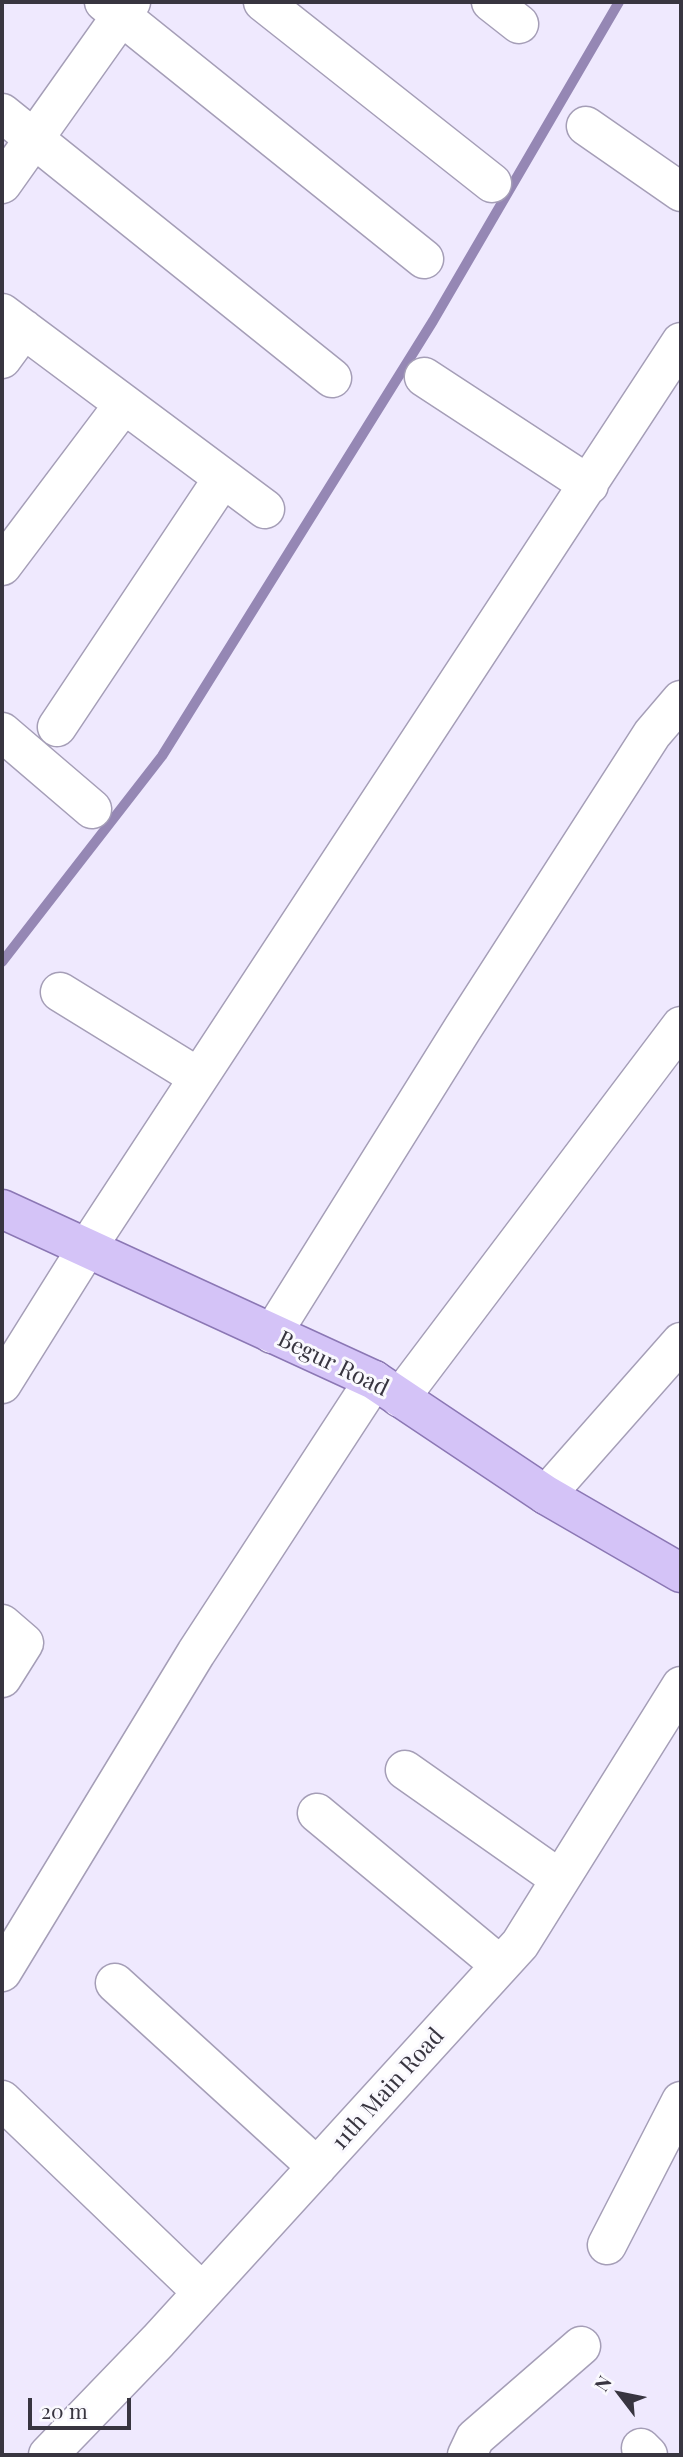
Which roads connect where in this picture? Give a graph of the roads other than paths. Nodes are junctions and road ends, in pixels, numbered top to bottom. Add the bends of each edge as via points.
1 (263, 2) edge
2 (118, 7) edge
3 (2, 113) edge
4 (586, 126) dead end
5 (33, 141) junction
6 (492, 183) dead end
7 (2, 184) edge
8 (681, 192) edge
9 (424, 259) dead end
10 (9, 334) edge
11 (681, 342) edge
12 (424, 377) dead end
13 (332, 378) dead end
14 (124, 404) junction
15 (223, 478) junction
16 (589, 485) junction
17 (265, 509) dead end
18 (2, 566) edge
19 (681, 700) edge
20 (57, 727) dead end
21 (2, 733) edge
22 (92, 809) dead end
23 (60, 992) dead end
24 (681, 1026) edge
25 (198, 1077) junction
26 (2, 1209) edge
27 (87, 1248) junction
28 (272, 1334) junction
29 (681, 1342) edge
30 (2, 1384) edge
31 (387, 1389) junction
32 (546, 1495) junction
33 (681, 1573) edge
34 (2, 1624) edge
35 (2, 1678) edge
36 (681, 1686) edge
37 (405, 1770) dead end
38 (317, 1813) dead end
39 (560, 1880) junction
40 (500, 1965) junction
41 (2, 1972) edge
42 (115, 1983) dead end
43 (2, 2100) edge
44 (681, 2101) edge
45 (317, 2167) junction
46 (607, 2245) dead end
47 (202, 2292) junction
48 (581, 2346) dead end
49 (48, 2455) edge
50 (467, 2455) edge

1 - 6 street
2 - 5 street
2 - 9 street
3 - 5 street
4 - 8 street
5 - 7 street
5 - 13 street
10 - 14 street
11 - 16 street
12 - 16 street
14 - 15 street
14 - 18 street
15 - 17 street
15 - 20 street
16 - 25 street
19 - 28 street via 652,734
21 - 22 street
23 - 25 street
24 - 31 street
25 - 27 street
26 - 27 main road, Begur Road
27 - 28 main road, Begur Road
27 - 30 street
28 - 31 main road, Begur Road
29 - 32 street
31 - 32 main road, Begur Road
31 - 41 street via 196,1653
32 - 33 main road, Begur Road
34 - 35 street via 24,1643
36 - 39 street, 11th Main Road
37 - 39 street
38 - 40 street
39 - 40 street, 11th Main Road via 520,1944
40 - 45 street, 11th Main Road
42 - 45 street
43 - 47 street
44 - 46 street
45 - 47 street, 11th Main Road
47 - 49 street, 11th Main Road
48 - 50 street via 475,2438

